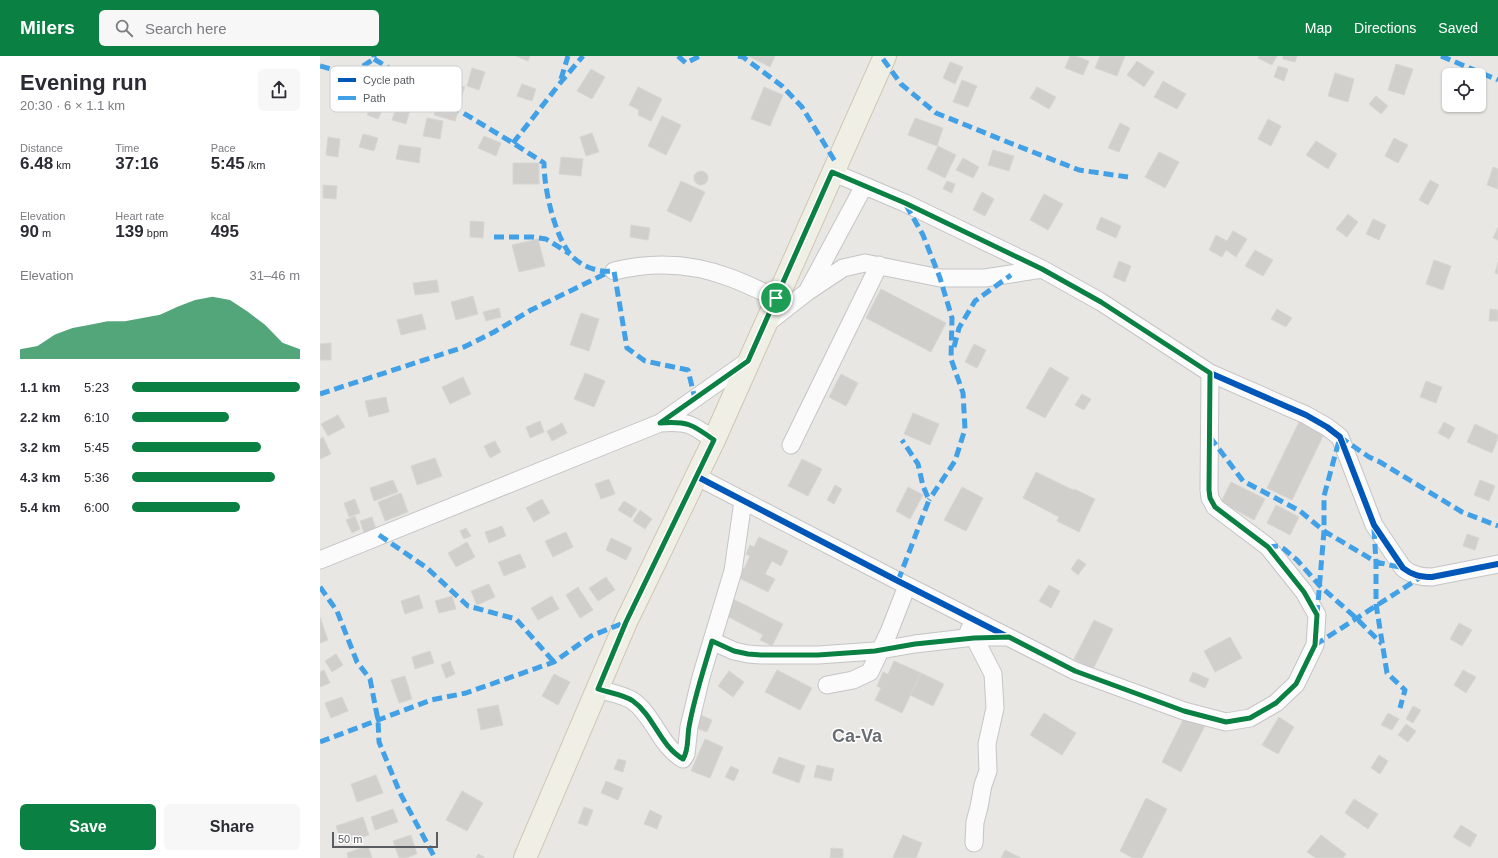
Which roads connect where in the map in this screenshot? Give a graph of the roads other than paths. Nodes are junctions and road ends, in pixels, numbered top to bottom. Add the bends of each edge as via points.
1 (885, 56) edge
2 (832, 172) junction
3 (864, 186) junction
4 (879, 265) junction
5 (1042, 269) junction
6 (614, 271) dead end
7 (807, 292) junction
8 (776, 298) junction
9 (763, 327) junction
10 (748, 361) junction
11 (1210, 373) junction
12 (660, 423) junction
13 (714, 440) junction
14 (791, 445) dead end
15 (696, 476) junction
16 (743, 501) junction
17 (320, 560) edge
18 (1498, 564) edge
19 (907, 586) junction
20 (954, 609) junction
21 (1009, 637) junction
22 (974, 638) junction
23 (712, 641) junction
24 (881, 650) junction
25 (827, 684) dead end
26 (598, 689) junction
27 (974, 843) dead end
28 (525, 858) edge

1 - 2 main road
2 - 3 street
2 - 8 main road
3 - 5 street
3 - 7 street
4 - 5 street via 940,278 985,278
4 - 7 street via 865,263 843,268
4 - 14 street
5 - 11 street via 1101,302
6 - 8 street via 650,265 694,267 731,278
7 - 9 street
8 - 9 main road
9 - 10 main road
10 - 12 street
10 - 13 main road
11 - 18 street via 1306,415 1340,437 1374,525 1403,568 1410,574 1432,577
11 - 21 street via 1210,498 1215,507 1268,547 1304,592 1317,615 1315,645 1296,684 1276,703 1250,718 1226,722 1184,711 1075,671
12 - 13 street via 685,422
12 - 17 street
13 - 15 main road
15 - 16 street
15 - 26 main road via 626,622
16 - 19 street
16 - 23 street via 733,571
19 - 20 street
19 - 24 street
20 - 21 street
20 - 22 street
21 - 22 street
22 - 24 street
22 - 27 street via 993,674 995,708 987,744 988,771 975,822
23 - 24 street via 734,651 761,655 818,655
23 - 26 street via 701,677 683,759 670,748 644,711 632,700
24 - 25 street via 870,672 853,680
26 - 28 main road

